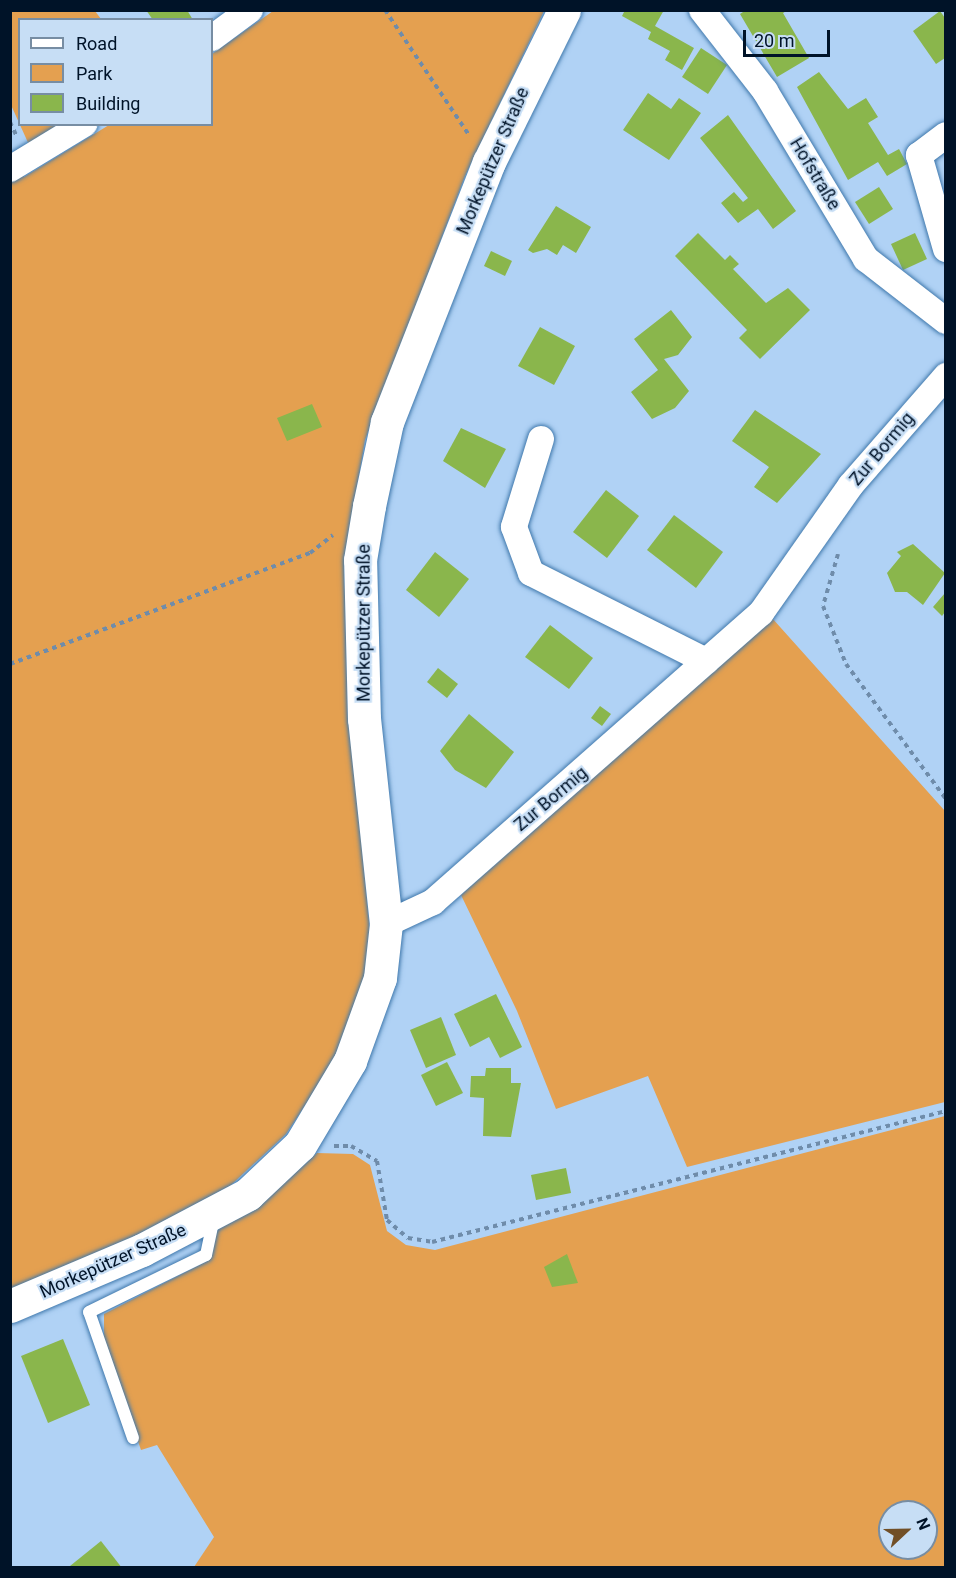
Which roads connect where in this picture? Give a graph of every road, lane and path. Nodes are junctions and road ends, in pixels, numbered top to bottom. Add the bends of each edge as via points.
1 (250, 10) edge
2 (386, 10) edge
3 (564, 10) edge
4 (702, 10) edge
5 (213, 37) edge
6 (81, 126) edge
7 (945, 135) edge
8 (489, 162) junction
9 (10, 169) edge
10 (945, 249) edge
11 (945, 321) edge
12 (945, 376) edge
13 (541, 439) dead end
14 (369, 506) junction
15 (839, 550) dead end
16 (706, 661) junction
17 (10, 664) edge
18 (945, 799) edge
19 (386, 924) junction
20 (945, 1111) edge
21 (300, 1144) junction
22 (215, 1213) junction
23 (10, 1306) edge
24 (133, 1438) dead end

1 - 5 street
2 - 8 path
3 - 8 street, Morkepützer Straße
4 - 11 street, Hofstraße via 765,91 866,259
6 - 9 street
7 - 10 street via 918,155
8 - 14 street, Morkepützer Straße via 387,422
12 - 16 street, Zur Bormig via 851,485 761,613
13 - 16 street via 514,527 531,573
14 - 17 path via 310,553
14 - 19 street, Morkepützer Straße via 360,560 364,719
15 - 18 path via 823,606 846,664
16 - 19 street, Zur Bormig via 647,719 433,902
19 - 21 street, Morkepützer Straße via 380,978 350,1061
20 - 21 path via 432,1242 408,1238 387,1220 377,1161 351,1146
21 - 22 street, Morkepützer Straße via 248,1194
22 - 23 street, Morkepützer Straße
22 - 24 lane, Morkepützer Straße via 206,1255 89,1312

